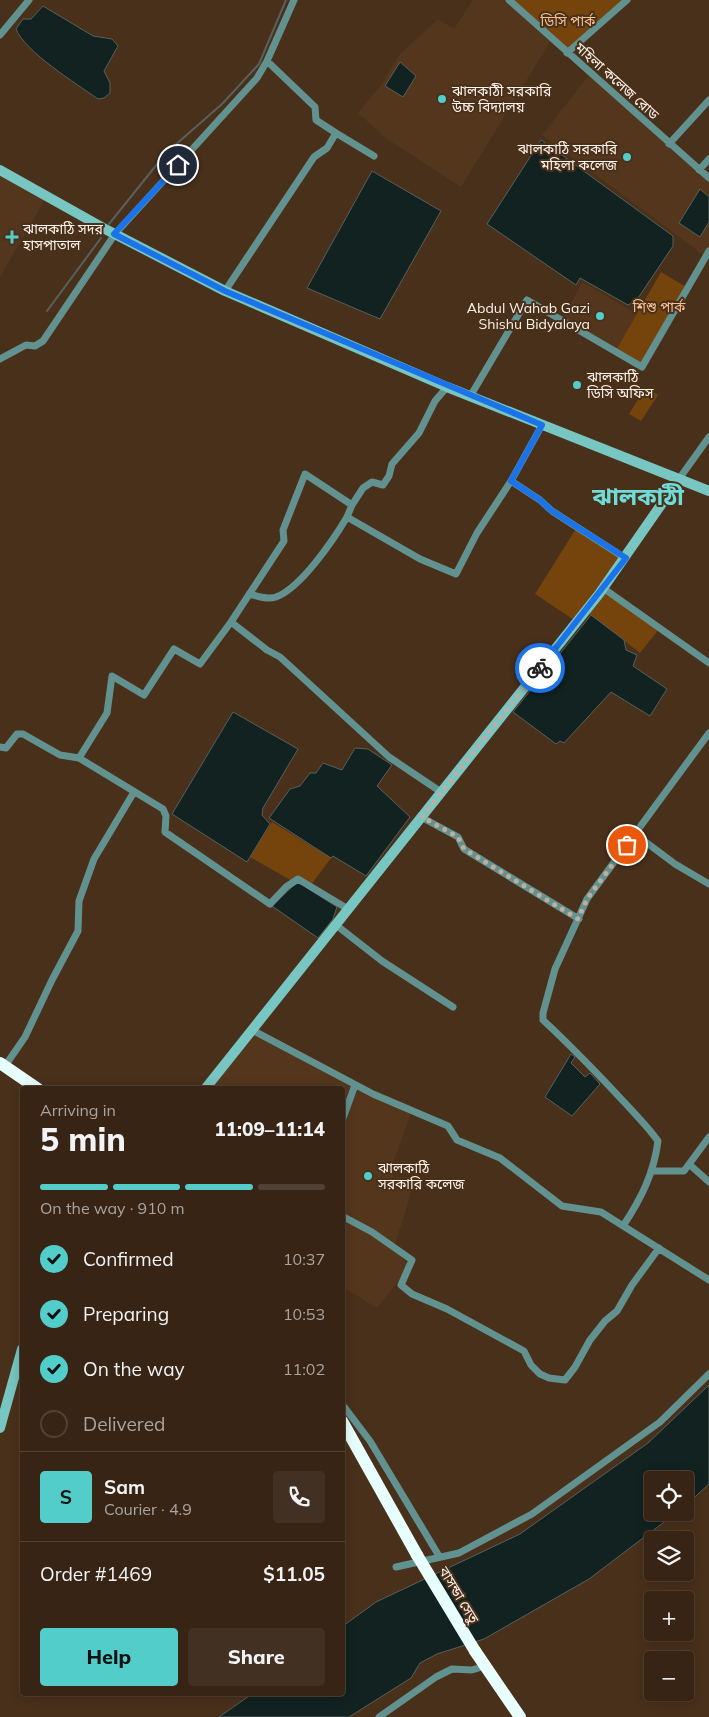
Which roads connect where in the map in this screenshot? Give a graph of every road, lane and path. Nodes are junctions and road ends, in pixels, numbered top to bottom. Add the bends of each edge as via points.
1 (29, 0) edge
2 (294, 0) edge
3 (509, 0) edge
4 (627, 0) edge
5 (0, 35) edge
6 (567, 53) junction
7 (268, 61) junction
8 (709, 100) edge
9 (336, 133) junction
10 (669, 144) junction
11 (374, 156) dead end
12 (709, 159) edge
13 (0, 170) edge
14 (700, 170) junction
15 (709, 178) edge
16 (114, 234) junction
17 (709, 251) edge
18 (225, 291) junction
19 (0, 359) edge
20 (447, 387) junction
21 (471, 395) junction
22 (542, 425) junction
23 (709, 437) edge
24 (680, 479) junction
25 (511, 481) junction
26 (709, 491) edge
27 (352, 505) junction
28 (347, 517) junction
29 (626, 558) junction
30 (603, 588) junction
31 (249, 594) junction
32 (231, 622) junction
33 (709, 663) edge
34 (709, 733) edge
35 (0, 747) edge
36 (79, 758) junction
37 (134, 792) junction
38 (441, 792) junction
39 (422, 817) junction
40 (635, 834) junction
41 (709, 884) edge
42 (348, 909) junction
43 (578, 919) junction
44 (336, 925) junction
45 (453, 1007) dead end
46 (252, 1030) junction
47 (2, 1065) edge
48 (355, 1085) junction
49 (34, 1086) edge
50 (206, 1086) edge
51 (345, 1113) edge
52 (709, 1137) edge
53 (690, 1164) junction
54 (651, 1171) junction
55 (709, 1182) edge
56 (345, 1218) edge
57 (623, 1226) junction
58 (659, 1248) junction
59 (709, 1280) edge
60 (20, 1356) edge
61 (709, 1374) edge
62 (345, 1408) edge
63 (345, 1426) edge
64 (0, 1428) edge
65 (439, 1556) junction
66 (396, 1566) dead end
67 (485, 1666) junction
68 (379, 1717) edge
69 (520, 1717) edge

1 - 5 street
2 - 7 street
3 - 6 street, মহিলা কলেজ রোড
4 - 6 street
6 - 10 street, মহিলা কলেজ রোড
7 - 9 street via 315,107 316,120
7 - 16 street via 257,78
8 - 10 street
9 - 11 street
9 - 18 street via 327,148 314,157
10 - 14 street, মহিলা কলেজ রোড
12 - 14 street
13 - 16 main road
14 - 15 street, মহিলা কলেজ রোড
16 - 18 main road
16 - 19 street via 43,341 35,346 26,345
17 - 21 street via 642,367 527,300
18 - 20 main road
20 - 21 main road
20 - 27 street via 419,433 392,464 383,485 372,482 362,488
21 - 22 main road
22 - 24 main road
22 - 25 street
23 - 24 street
24 - 26 main road
24 - 29 main road
25 - 28 street via 477,533 456,574 420,559
25 - 29 street
27 - 28 street
27 - 31 street via 305,474 283,530 284,541
28 - 31 street via 323,554 287,589 275,597
29 - 30 main road
30 - 33 street
30 - 38 main road
31 - 32 street
32 - 36 street via 200,664 174,650 144,695 112,676 107,713
32 - 38 street via 280,657 390,757
34 - 40 street
35 - 36 street via 6,748 17,734 23,734 60,754
36 - 37 street
37 - 42 street via 163,809 165,832 270,904 298,878
37 - 47 street via 94,859 79,901 78,931 26,1037
38 - 39 main road
39 - 42 main road
39 - 43 street via 458,837 464,849
40 - 41 street
40 - 43 street via 587,899
42 - 44 main road
43 - 54 street via 555,969 543,1020 645,1122 658,1141
44 - 45 street via 382,961
44 - 46 main road
46 - 48 street
46 - 50 main road
47 - 49 highway
48 - 51 street
48 - 57 street via 448,1126 457,1140 500,1158 562,1206 601,1212
52 - 53 street
53 - 54 street via 684,1171
53 - 55 street
54 - 57 street via 641,1199
56 - 58 street via 412,1260 401,1285 412,1294 447,1309 524,1352 530,1365 540,1374 565,1380 590,1340 617,1311
57 - 58 street
58 - 59 street
60 - 64 main road
61 - 65 street via 660,1422 532,1514 459,1553
62 - 65 street via 370,1441
63 - 67 highway, বাসন্ডা সেতু, bridge via 417,1555
65 - 66 street
67 - 68 street via 472,1670 452,1669 436,1676
67 - 69 highway, বাসন্ডা সেতু

